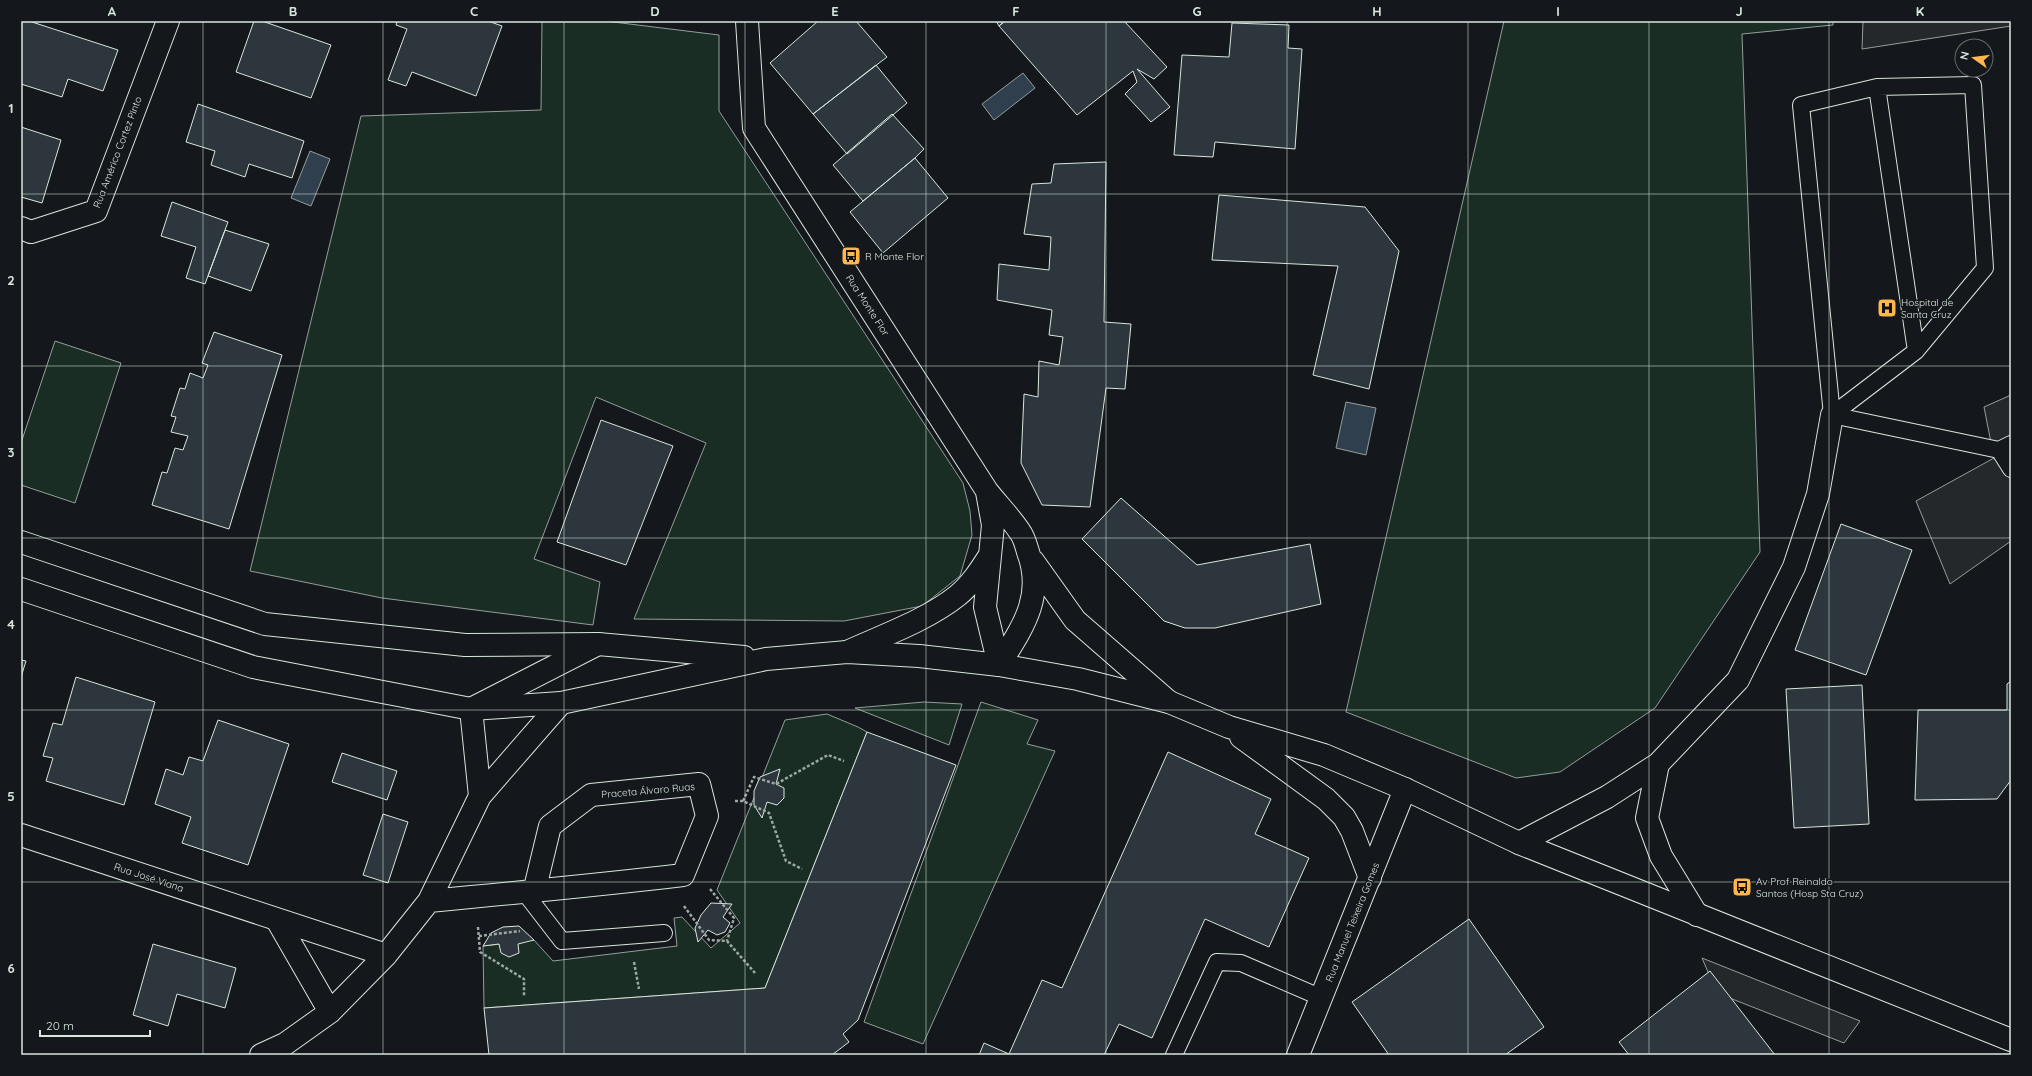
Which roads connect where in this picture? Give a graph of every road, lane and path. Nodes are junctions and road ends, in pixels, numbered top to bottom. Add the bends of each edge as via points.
1 (168, 21) edge
2 (748, 21) edge
3 (1877, 87) junction
4 (21, 228) edge
5 (1916, 351) junction
6 (1832, 415) junction
7 (2005, 447) edge
8 (2011, 469) edge
9 (987, 491) junction
10 (21, 542) edge
11 (990, 555) junction
12 (1031, 559) junction
13 (21, 589) edge
14 (598, 644) junction
15 (847, 652) junction
16 (766, 659) junction
17 (999, 665) junction
18 (1169, 702) junction
19 (561, 703) junction
20 (471, 709) junction
21 (1229, 728) junction
22 (844, 761) dead end
23 (1658, 764) junction
24 (1405, 789) junction
25 (480, 796) junction
26 (21, 835) edge
27 (1519, 843) junction
28 (688, 863) junction
29 (802, 869) dead end
30 (664, 877) junction
31 (1370, 878) junction
32 (529, 893) junction
33 (475, 897) junction
34 (429, 901) junction
35 (1697, 915) junction
36 (277, 920) junction
37 (664, 933) dead end
38 (727, 941) junction
39 (386, 955) junction
40 (755, 973) dead end
41 (524, 996) dead end
42 (1322, 998) junction
43 (330, 1012) junction
44 (2011, 1040) edge
45 (261, 1055) edge
46 (1174, 1055) edge
47 (1298, 1055) edge

1 - 4 street, Rua Américo Cortez Pinto via 96,211 31,232
2 - 9 street, Rua Monte Flor via 754,128
3 - 5 lane
3 - 5 lane via 1973,85 1985,268
3 - 6 lane via 1801,105
5 - 6 lane
6 - 7 lane
6 - 23 street via 1818,494 1794,567 1738,680
7 - 8 lane
9 - 11 street via 993,525
9 - 12 street, Rua Monte Flor via 1021,533
10 - 14 street via 265,624 465,645
11 - 15 street via 974,579 958,596 933,612
11 - 17 street via 985,607
12 - 17 street via 1035,582 1031,606 1024,625
12 - 18 street via 1075,620
13 - 20 street via 254,667
14 - 16 street
14 - 20 street
15 - 16 street
15 - 17 street via 919,656
16 - 19 street
17 - 18 street via 1078,679
18 - 21 street
19 - 20 street
19 - 25 street
20 - 25 street
21 - 24 street via 1324,755
21 - 31 street via 1326,799 1344,817
22 - 29 path via 828,755 776,784 754,777 743,802 769,813 786,861
23 - 27 street via 1607,798
23 - 35 street via 1647,818 1661,856
24 - 27 street
24 - 31 street, Rua Manuel Teixeira Gomes
25 - 34 street
26 - 36 street, Rua José Viana
27 - 35 street
28 - 30 street, Praceta Álvaro Ruas via 683,875
28 - 32 street, Praceta Álvaro Ruas via 707,816 699,784 591,795 550,826
28 - 38 path via 734,918
30 - 32 street, Praceta Álvaro Ruas
30 - 38 path via 709,940
31 - 42 street, Rua Manuel Teixeira Gomes
32 - 33 street, Praceta Álvaro Ruas
32 - 37 lane via 562,941
33 - 34 street, Praceta Álvaro Ruas
33 - 41 path via 480,952 524,979
34 - 39 street
35 - 44 street
36 - 39 street, Rua José Viana
36 - 43 street
38 - 40 path
39 - 43 street
42 - 46 lane via 1241,962 1217,962
42 - 47 street, Rua Manuel Teixeira Gomes
43 - 45 street via 285,1044

